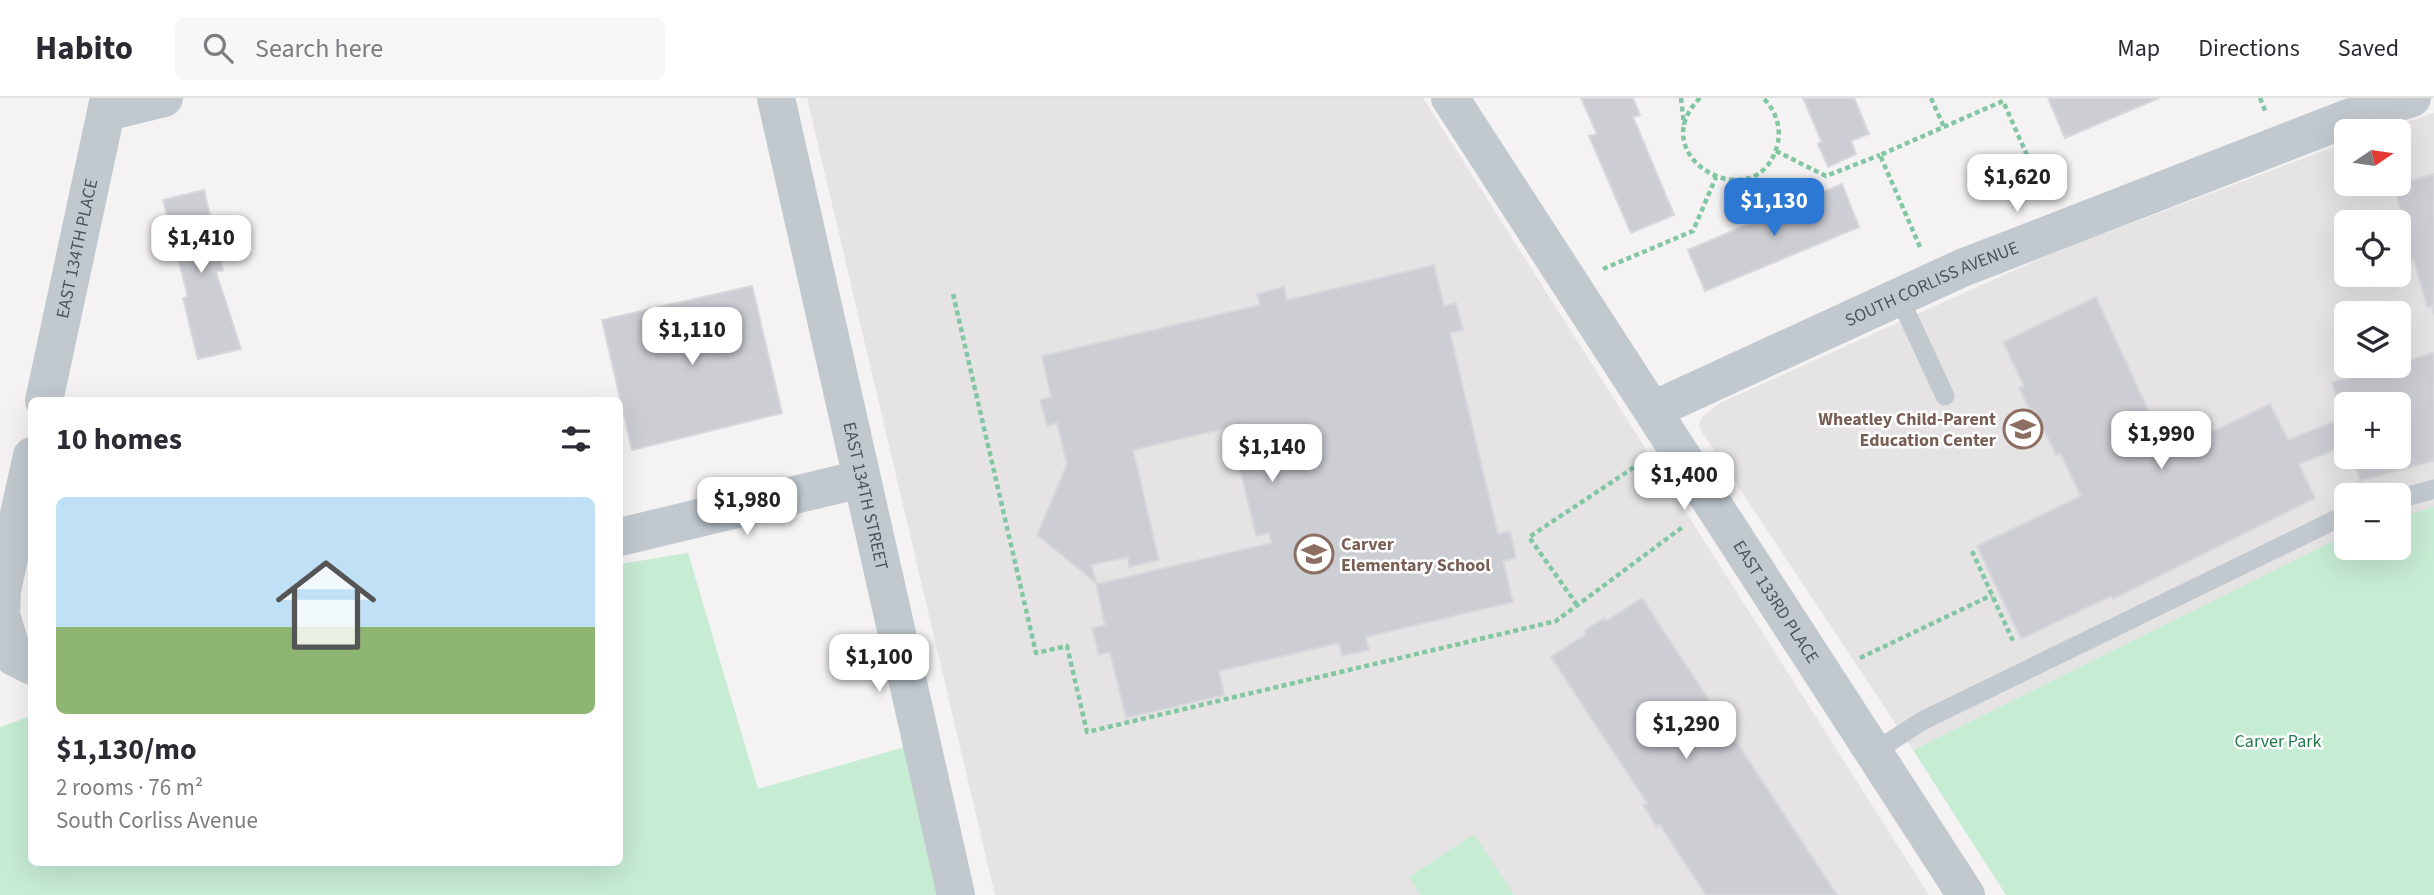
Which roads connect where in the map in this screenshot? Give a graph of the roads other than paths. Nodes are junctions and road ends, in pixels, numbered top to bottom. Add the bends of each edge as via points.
1 (164, 98) edge
2 (776, 98) edge
3 (1450, 98) edge
4 (2412, 98) edge
5 (108, 105) edge
6 (2348, 107) edge
7 (1899, 297) junction
8 (1945, 396) dead end
9 (45, 397) edge
10 (1653, 410) junction
11 (28, 474) edge
12 (861, 479) junction
13 (2434, 489) edge
14 (2411, 496) edge
15 (2334, 520) edge
16 (623, 536) edge
17 (23, 661) edge
18 (1874, 752) junction
19 (956, 895) edge
20 (1966, 895) edge

1 - 5 street
2 - 12 street, EAST 134TH STREET
3 - 10 street, EAST 133RD PLACE
4 - 6 street, SOUTH CORLISS AVENUE
5 - 9 street, EAST 134TH PLACE
6 - 7 street, SOUTH CORLISS AVENUE
7 - 8 lane
7 - 10 street, SOUTH CORLISS AVENUE
10 - 18 street, EAST 133RD PLACE
11 - 17 street via 2,590 1,615
12 - 16 street
12 - 19 street, EAST 134TH STREET
13 - 14 lane
15 - 18 lane via 1922,721
18 - 20 street, EAST 133RD PLACE

